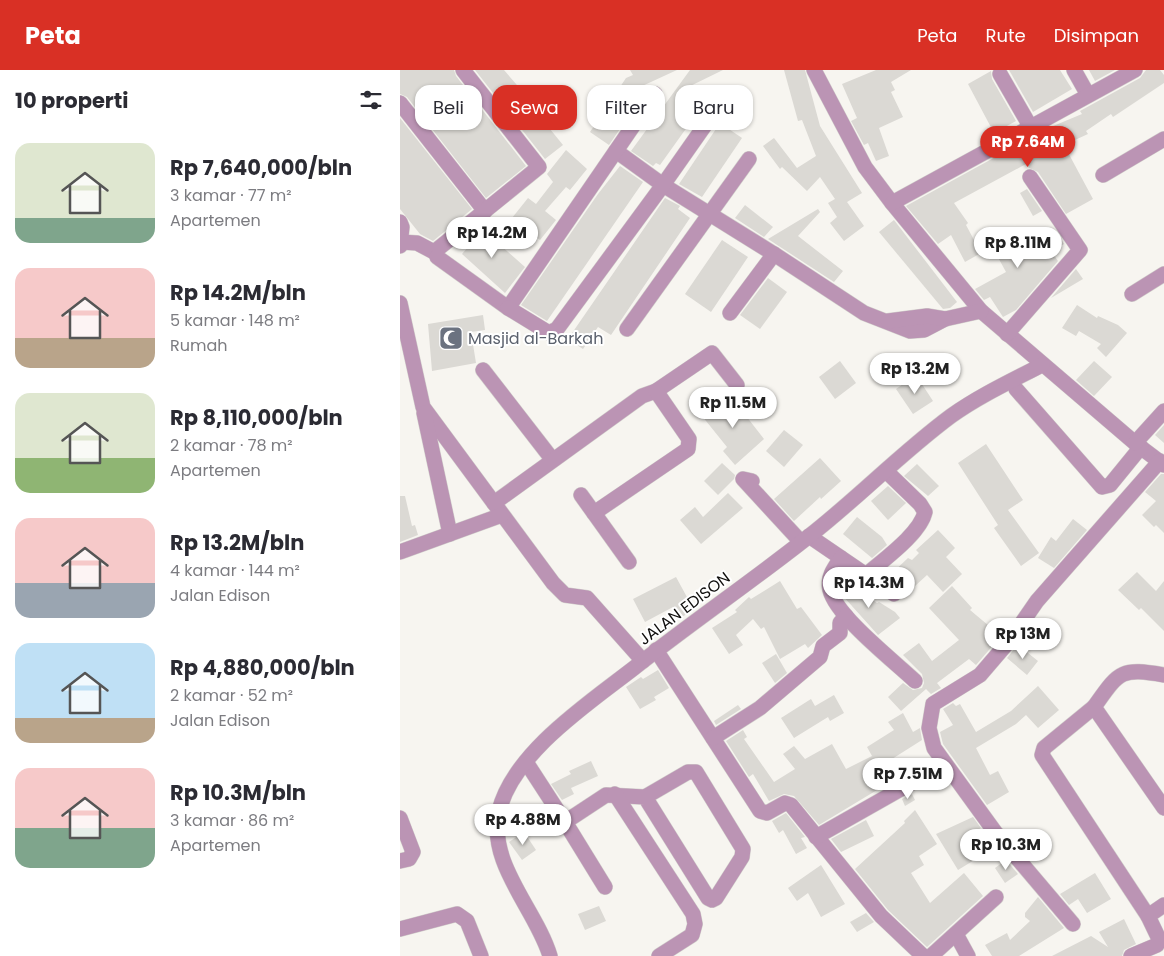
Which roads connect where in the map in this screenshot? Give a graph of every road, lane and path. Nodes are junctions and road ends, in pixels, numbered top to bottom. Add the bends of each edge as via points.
1 (463, 70) edge
2 (814, 70) edge
3 (1074, 70) edge
4 (1135, 70) edge
5 (1000, 74) dead end
6 (1088, 94) junction
7 (400, 103) edge
8 (1030, 126) junction
9 (630, 130) edge
10 (702, 130) edge
11 (1164, 139) edge
12 (616, 151) junction
13 (749, 159) dead end
14 (1103, 175) dead end
15 (1030, 177) dead end
16 (663, 185) junction
17 (892, 203) junction
18 (485, 211) junction
19 (711, 214) junction
20 (400, 222) edge
21 (400, 244) edge
22 (774, 254) junction
23 (437, 257) dead end
24 (1164, 274) edge
25 (1132, 294) dead end
26 (400, 303) edge
27 (508, 308) junction
28 (981, 311) junction
29 (730, 313) dead end
30 (627, 328) dead end
31 (1007, 334) junction
32 (1042, 365) junction
33 (483, 370) dead end
34 (736, 385) dead end
35 (1016, 390) dead end
36 (656, 391) junction
37 (423, 406) junction
38 (1164, 411) edge
39 (1138, 445) junction
40 (552, 459) junction
41 (1162, 463) edge
42 (886, 471) junction
43 (752, 481) dead end
44 (581, 495) dead end
45 (498, 509) junction
46 (594, 513) junction
47 (450, 534) junction
48 (805, 539) junction
49 (400, 552) edge
50 (841, 558) junction
51 (629, 562) dead end
52 (866, 575) junction
53 (894, 594) dead end
54 (846, 616) junction
55 (656, 650) junction
56 (643, 661) junction
57 (1159, 674) edge
58 (915, 681) dead end
59 (1164, 686) edge
60 (1094, 707) junction
61 (713, 738) junction
62 (526, 762) junction
63 (945, 764) junction
64 (615, 794) junction
65 (645, 797) junction
66 (1164, 808) edge
67 (400, 818) edge
68 (565, 822) junction
69 (816, 837) junction
70 (400, 861) edge
71 (605, 887) dead end
72 (996, 897) dead end
73 (1164, 905) edge
74 (1148, 916) junction
75 (1073, 924) dead end
76 (400, 929) edge
77 (956, 934) junction
78 (923, 955) edge
79 (481, 956) edge
80 (550, 956) edge
81 (659, 956) edge
82 (968, 956) edge
83 (1132, 956) edge

1 - 18 street via 539,167
2 - 17 street via 850,142
3 - 6 street
4 - 6 street
5 - 8 street
6 - 8 street
7 - 18 street
8 - 17 street
9 - 12 street
10 - 16 street
11 - 14 street
12 - 16 street
12 - 27 street
13 - 19 street
15 - 31 street via 1080,250
16 - 19 street
16 - 27 street via 553,332 541,329
17 - 28 street
18 - 21 street via 434,252 417,243
19 - 22 street
19 - 30 street
20 - 21 street
22 - 28 street via 864,313 910,331 924,330 945,319
22 - 29 street
23 - 27 street
24 - 25 street
26 - 37 street
28 - 31 street
31 - 32 street
32 - 39 street
32 - 42 street, JALAN EDISON via 967,405
33 - 40 street
34 - 36 street via 712,353
35 - 39 street via 1102,487 1110,485
36 - 40 street via 642,396
36 - 46 street via 689,438 688,449
37 - 45 street
37 - 47 street
38 - 39 street
39 - 41 street
40 - 45 street
41 - 63 street via 1037,601 980,675 933,704 930,737
42 - 48 street, JALAN EDISON
42 - 52 street via 925,512 923,520 911,534
43 - 48 street via 743,479
44 - 46 street
45 - 47 street
45 - 56 street via 560,591 572,597 587,598
46 - 51 street
47 - 49 street
48 - 50 street
48 - 55 street, JALAN EDISON
50 - 52 street
50 - 54 street via 832,571 830,589 837,606
52 - 53 street
54 - 58 street
54 - 61 street via 840,623 840,633 823,646 820,656 760,708
55 - 56 street, JALAN EDISON
55 - 61 street
56 - 62 street, JALAN EDISON via 584,707
57 - 59 street
57 - 60 street via 1134,671 1121,675 1110,684
60 - 66 street
60 - 74 street via 1044,748 1042,755
61 - 69 street via 760,811 767,813 788,804
62 - 68 street
62 - 80 street, JALAN EDISON via 503,796 497,830 504,862
63 - 69 street
63 - 75 street via 995,832
64 - 65 street
64 - 68 street via 599,798
64 - 81 street via 693,914 692,935
65 - 65 street via 688,772 696,772 743,849 742,857 716,898 708,898
67 - 70 street via 413,852 409,859
68 - 71 street
69 - 78 street via 881,916
72 - 77 street
73 - 74 street
74 - 83 street via 1159,942 1153,948
76 - 79 street via 457,914 467,921
77 - 78 street
77 - 82 street

